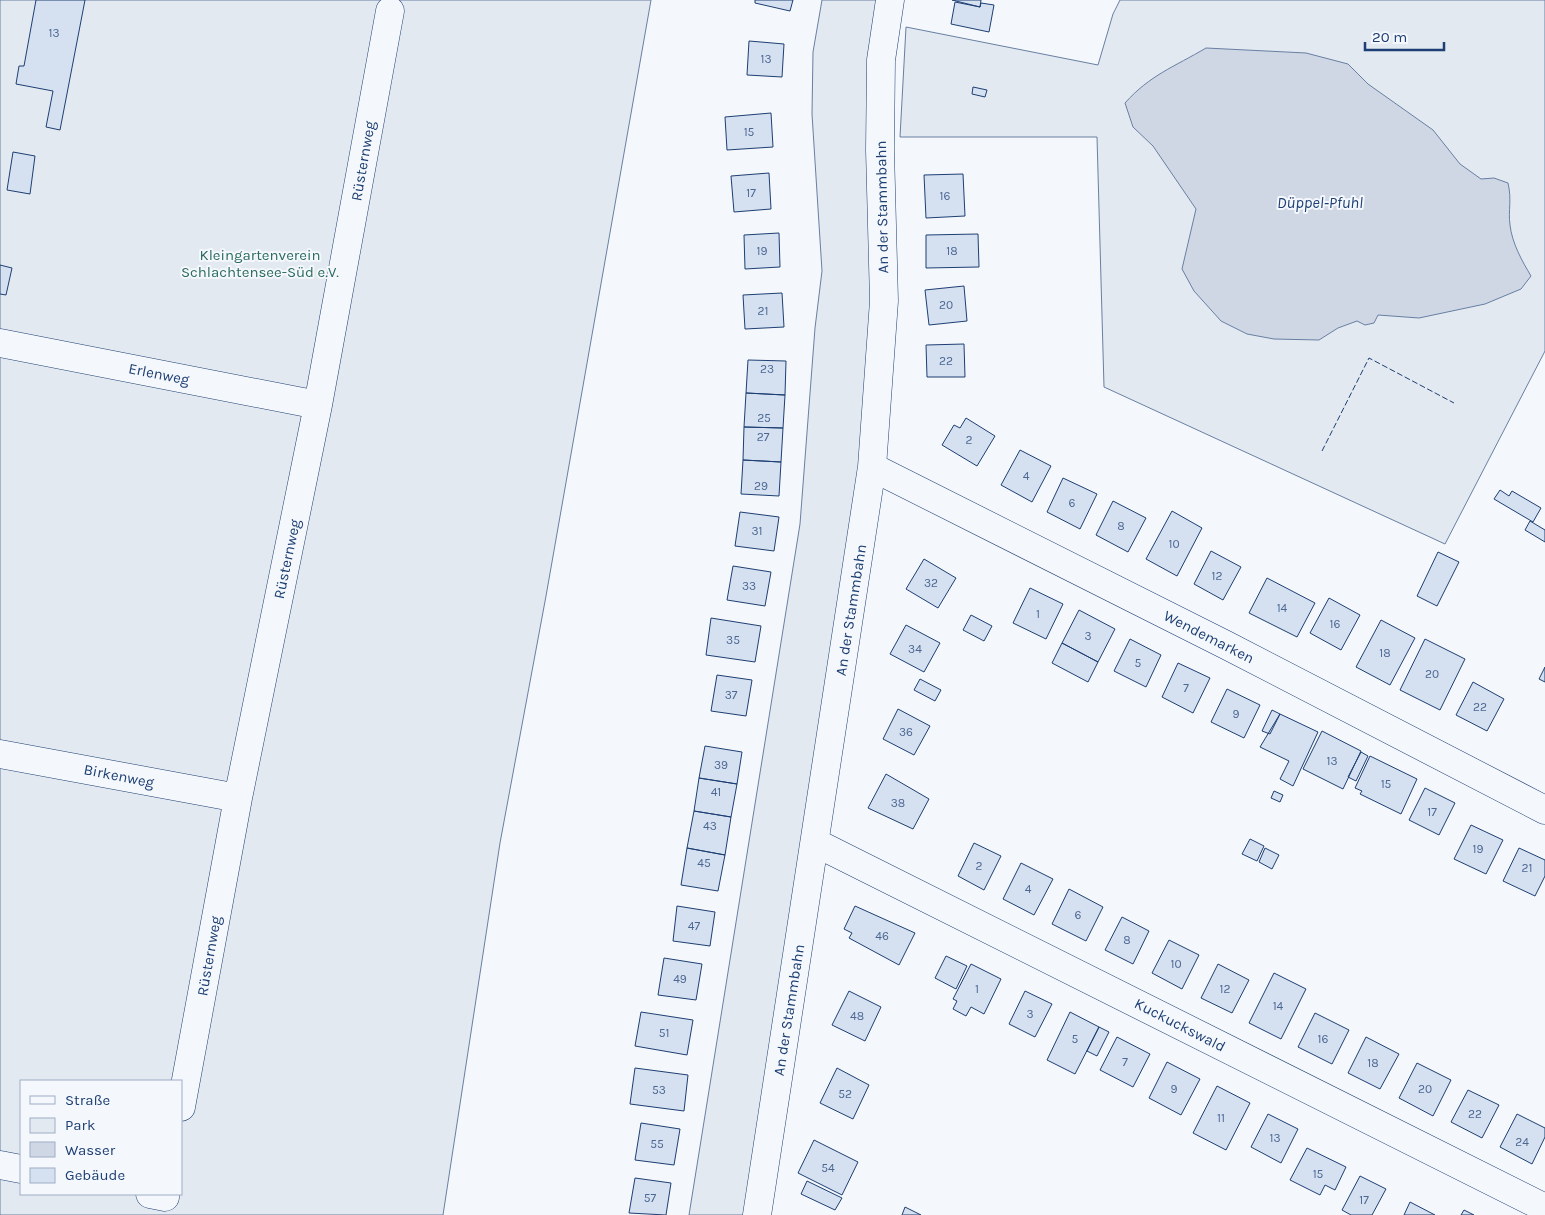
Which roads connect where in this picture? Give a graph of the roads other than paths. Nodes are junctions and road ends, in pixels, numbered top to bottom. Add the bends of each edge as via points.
1 (890, 0) edge
2 (390, 11) dead end
3 (0, 343) edge
4 (318, 405) junction
5 (872, 467) junction
6 (0, 754) edge
7 (238, 798) junction
8 (1545, 810) edge
9 (816, 843) junction
10 (182, 1102) edge
11 (0, 1165) edge
12 (20, 1169) edge
13 (1545, 1208) edge
14 (757, 1215) edge

1 - 5 street, An der Stammbahn via 881,60 884,301
2 - 4 street, Rüsternweg
3 - 4 street, Erlenweg
4 - 7 street, Rüsternweg
5 - 8 street, Wendemarken
5 - 9 street, An der Stammbahn
6 - 7 street, Birkenweg
7 - 10 street, Rüsternweg
9 - 13 street, Kuckuckswald
9 - 14 street, An der Stammbahn
11 - 12 street

